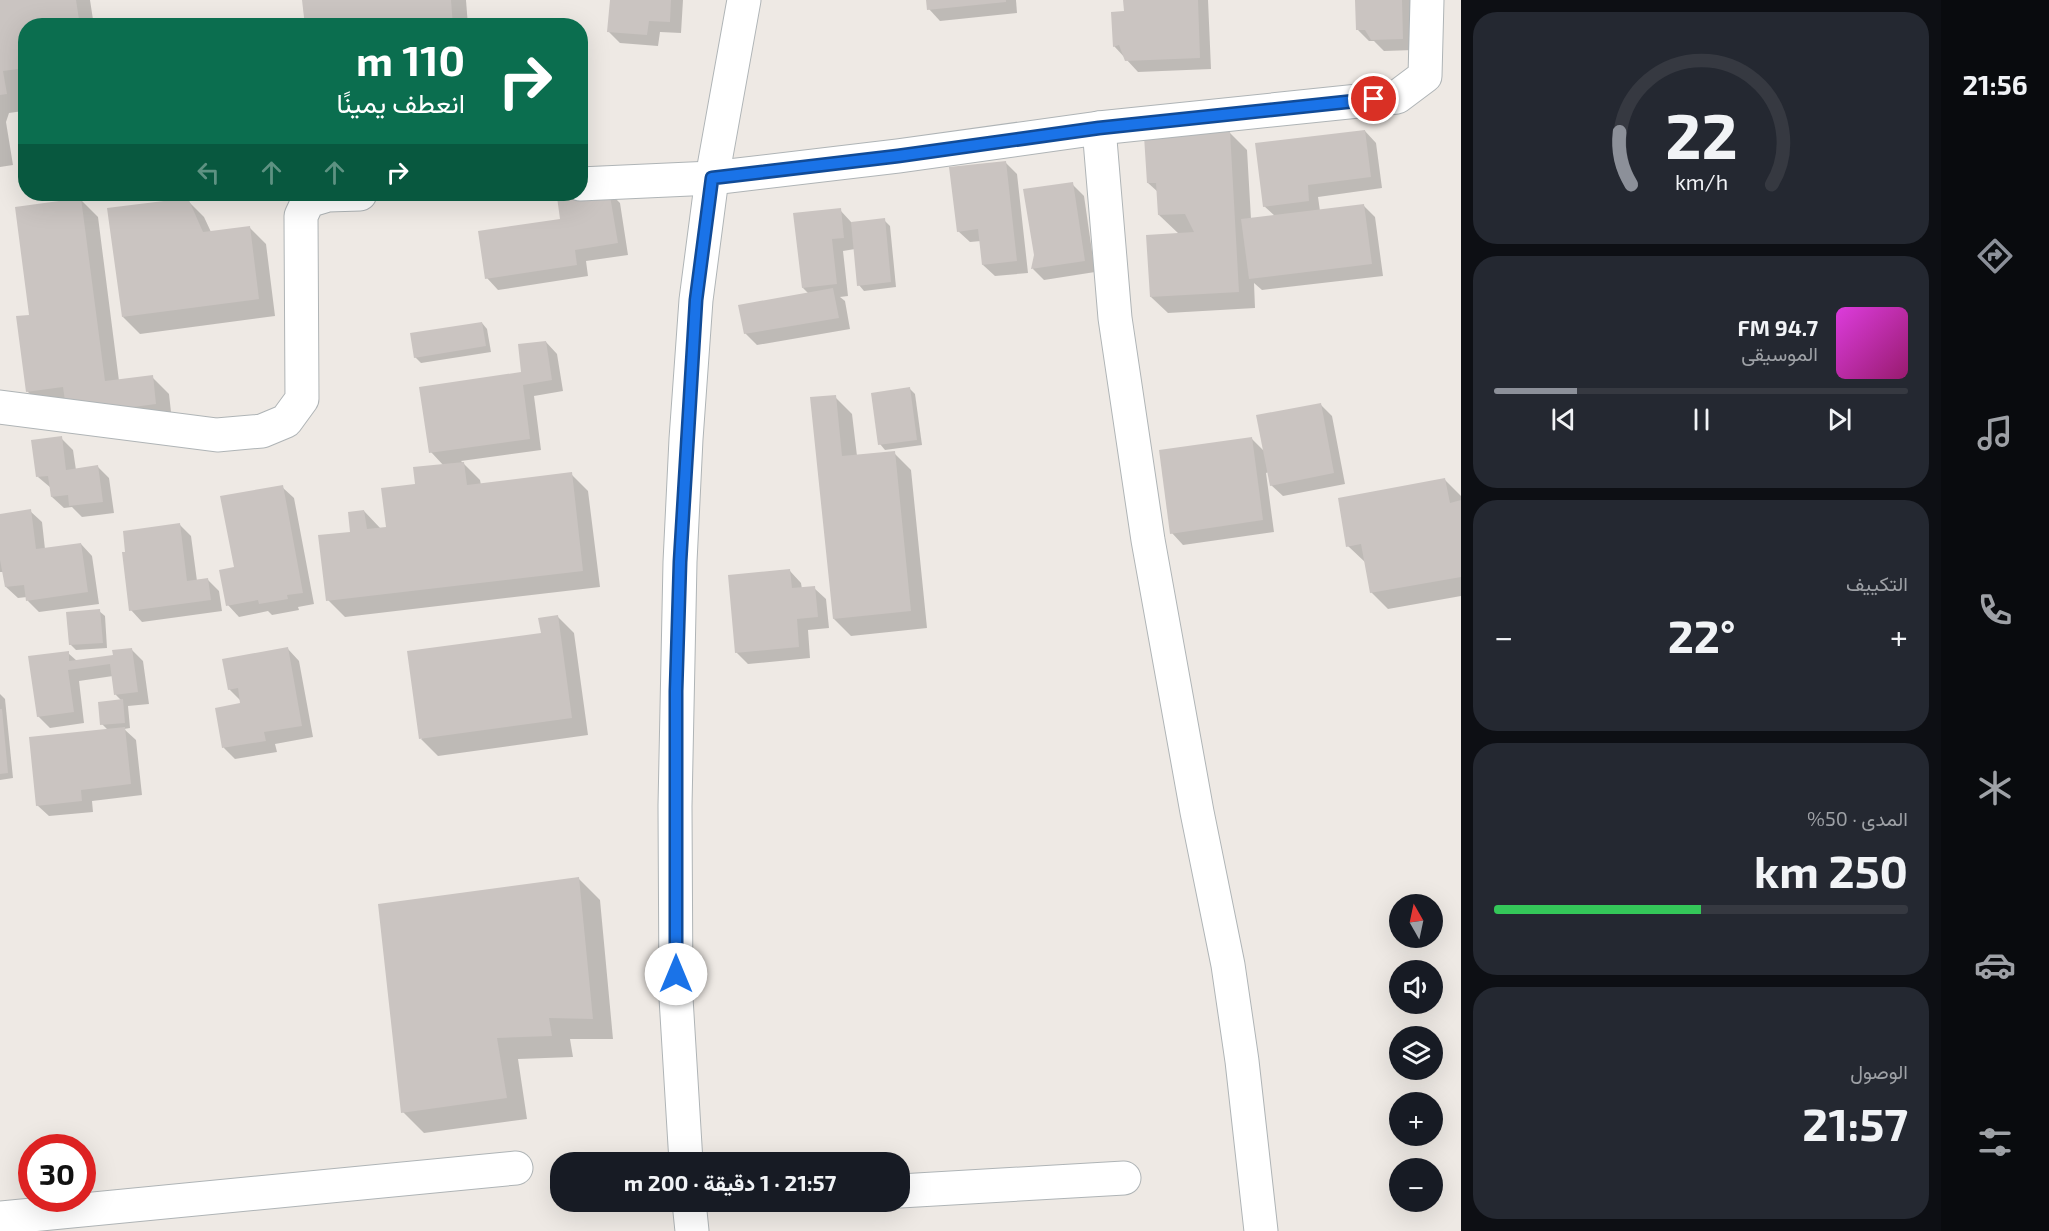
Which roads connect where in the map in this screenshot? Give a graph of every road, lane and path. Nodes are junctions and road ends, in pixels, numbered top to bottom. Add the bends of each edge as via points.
1 (744, 0) edge
2 (1427, 0) edge
3 (1099, 128) junction
4 (712, 178) junction
5 (588, 184) edge
6 (308, 201) edge
7 (0, 407) edge
8 (685, 1152) edge
9 (516, 1168) dead end
10 (1124, 1178) dead end
11 (910, 1190) edge
12 (0, 1218) edge
13 (1261, 1231) edge

1 - 4 street
2 - 3 street via 1425,76 1397,97
3 - 4 street
3 - 13 street via 1115,318 1152,562 1228,965
4 - 5 street
4 - 8 street via 696,300 685,450 677,656 676,998
6 - 7 street via 300,216 302,399 286,421 262,432 217,435
9 - 12 street
10 - 11 street

